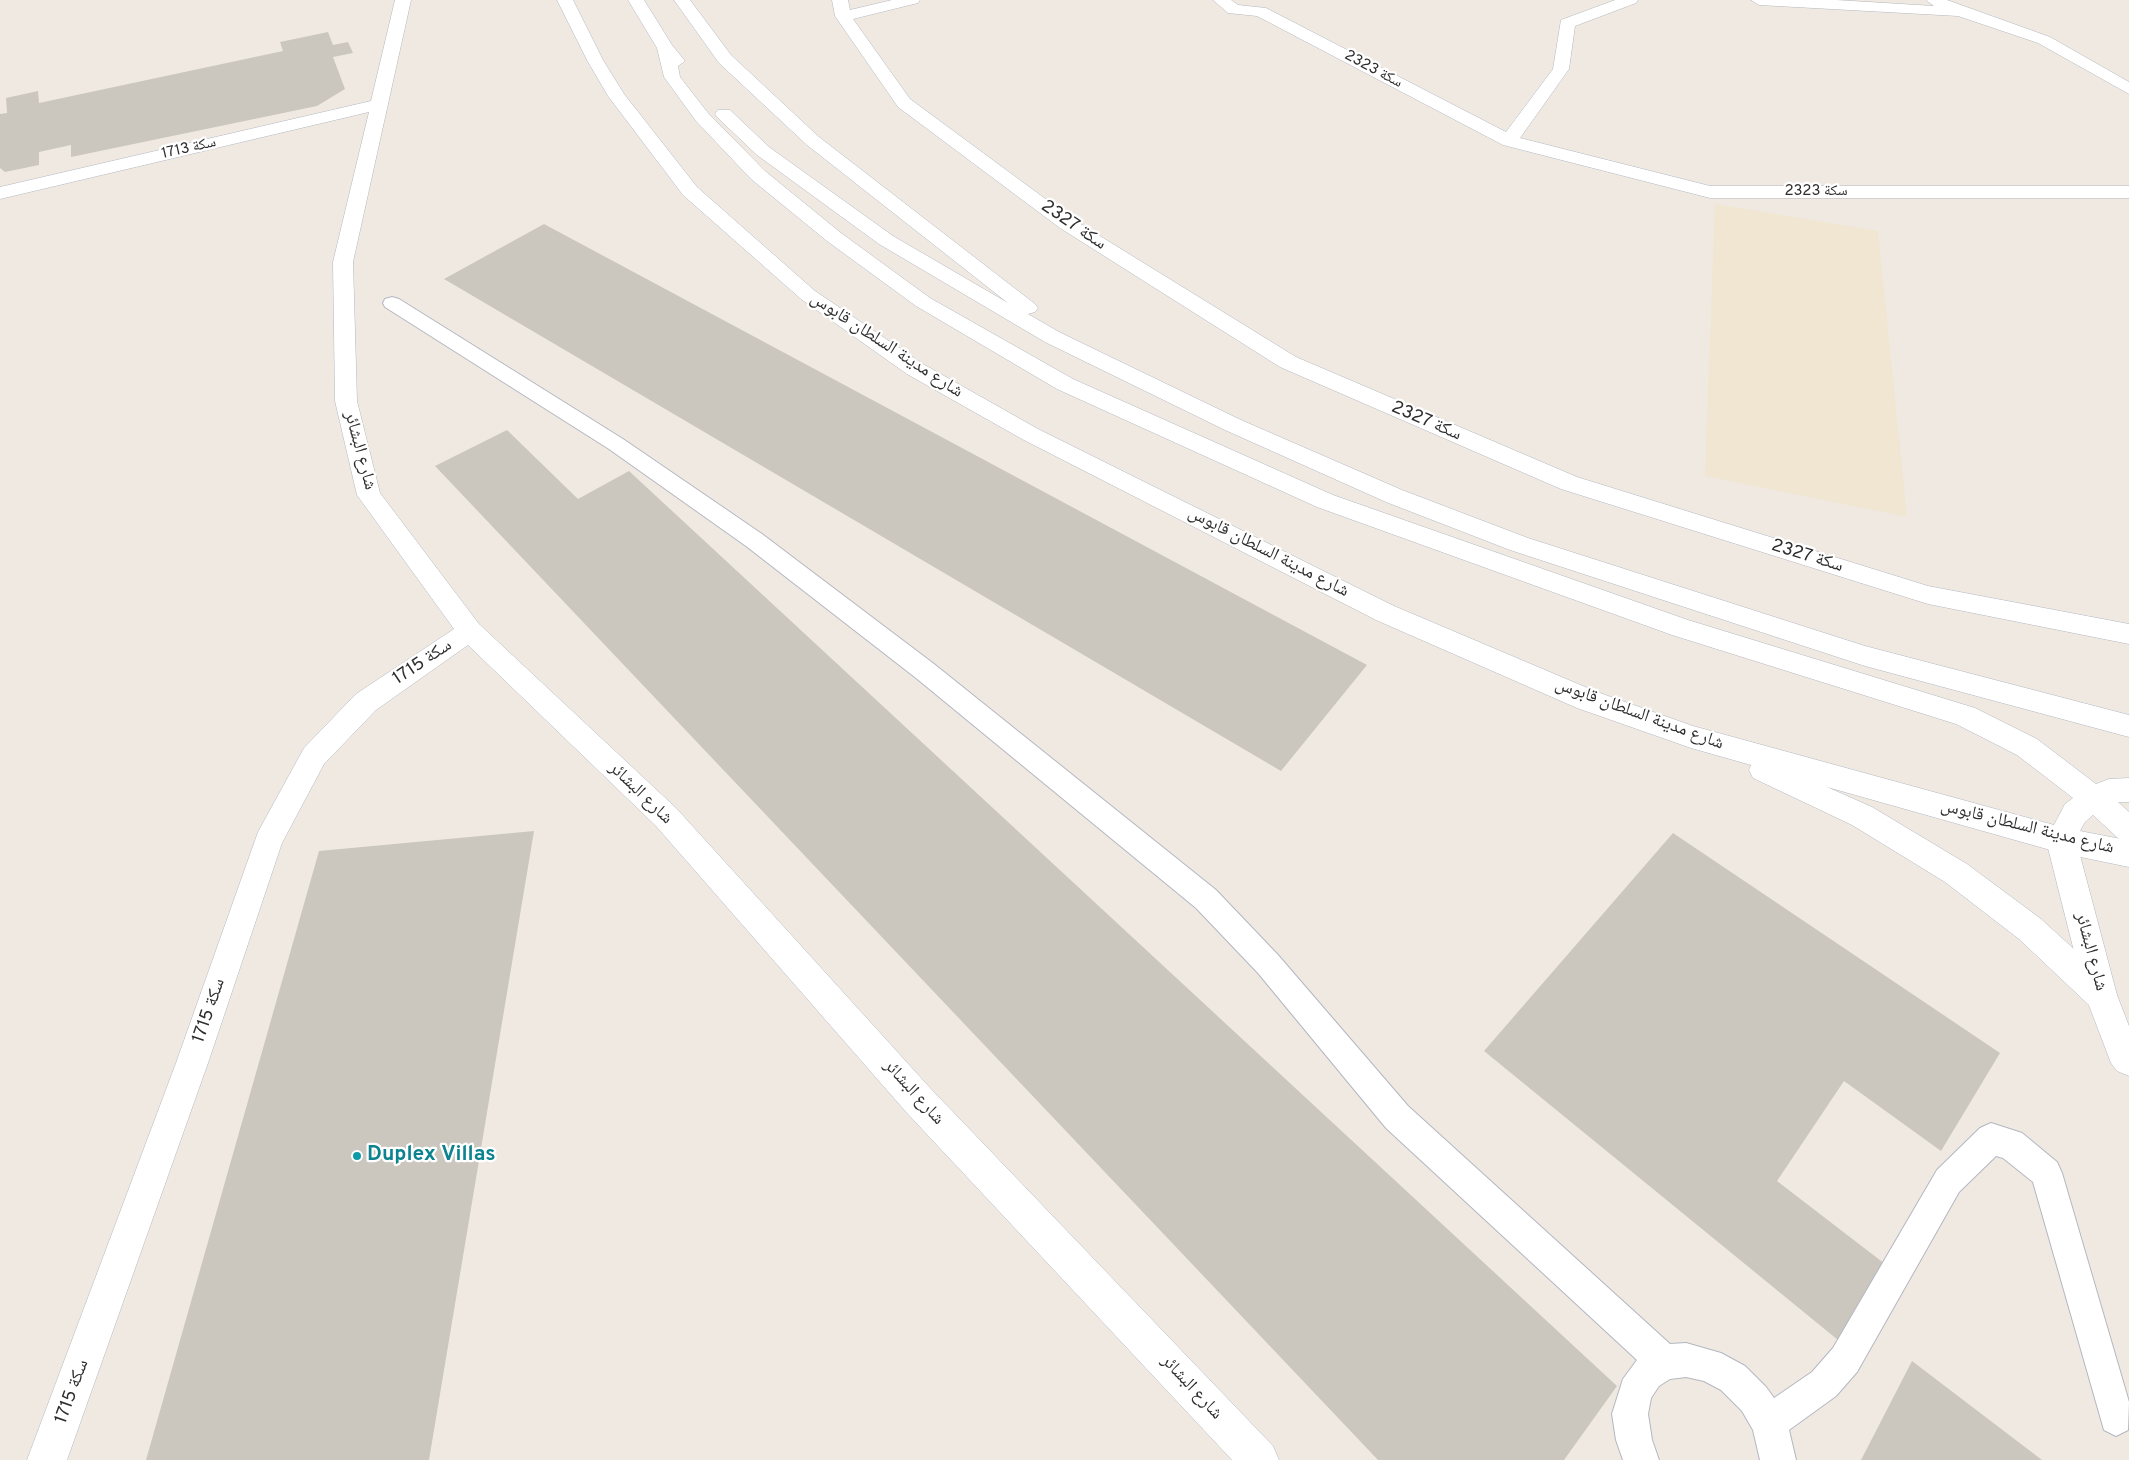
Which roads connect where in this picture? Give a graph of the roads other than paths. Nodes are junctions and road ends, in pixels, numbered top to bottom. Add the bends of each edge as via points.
1 (403, 0) edge
2 (565, 0) edge
3 (636, 0) edge
4 (682, 0) edge
5 (912, 0) edge
6 (1630, 0) edge
7 (1758, 0) edge
8 (1934, 0) edge
9 (1228, 5) edge
10 (842, 8) edge
11 (1961, 12) junction
12 (666, 48) junction
13 (2129, 89) edge
14 (377, 105) junction
15 (1509, 141) junction
16 (2129, 192) edge
17 (0, 193) edge
18 (392, 303) dead end
19 (1088, 356) junction
20 (470, 630) junction
21 (2129, 634) edge
22 (2129, 726) edge
23 (1691, 737) junction
24 (2129, 790) edge
25 (2093, 798) junction
26 (2129, 830) edge
27 (2060, 840) junction
28 (2129, 854) edge
29 (2102, 995) junction
30 (2129, 1060) edge
31 (1664, 1362) junction
32 (2116, 1418) dead end
33 (1769, 1423) junction
34 (47, 1460) edge
35 (1259, 1460) edge
36 (1641, 1460) edge
37 (1778, 1460) edge

1 - 14 street, شارع البشائر
2 - 23 street, شارع مدينة السلطان قابوس via 616,96 690,191 808,295 915,369 1030,434 1385,613 1587,700
3 - 12 street
4 - 19 street via 725,58 814,142
5 - 10 street
6 - 15 street via 1567,23 1561,69
7 - 11 street
8 - 11 street
9 - 15 street, سكة 2323 via 1260,11
10 - 21 street, سكة 2327 via 904,103 1067,224 1288,362 1569,483 1928,595
11 - 13 street via 2044,40
12 - 19 street via 735,126 870,229 1012,315
12 - 25 street via 672,77 702,118 758,175 834,237 923,302 1065,384 1325,501 1681,628 1965,716 2027,747
14 - 17 street, سكة 1713
14 - 20 street, شارع البشائر via 343,262 346,401 369,495
15 - 16 street, سكة 2323 via 1710,192
18 - 31 lane via 616,444 754,540 925,671 1206,899 1268,964 1397,1117
19 - 22 street via 1394,496 1519,544 1865,656
20 - 34 street, سكة 1715 via 366,702 314,756 268,841 188,1073
20 - 35 street, شارع البشائر via 666,818 919,1101
23 - 27 street, شارع مدينة السلطان قابوس
23 - 29 street via 1862,816 1956,873 2030,929
24 - 25 street via 2110,791
25 - 26 street
25 - 27 street via 2075,814
27 - 28 street, شارع مدينة السلطان قابوس
27 - 29 street, شارع البشائر
29 - 30 street, شارع البشائر
31 - 33 lane via 1686,1360 1709,1365 1733,1378 1754,1399
31 - 36 lane via 1647,1374 1635,1391 1630,1414
32 - 33 lane via 2046,1172 2010,1144 1991,1139 1948,1181 1845,1360 1824,1384
33 - 37 lane

